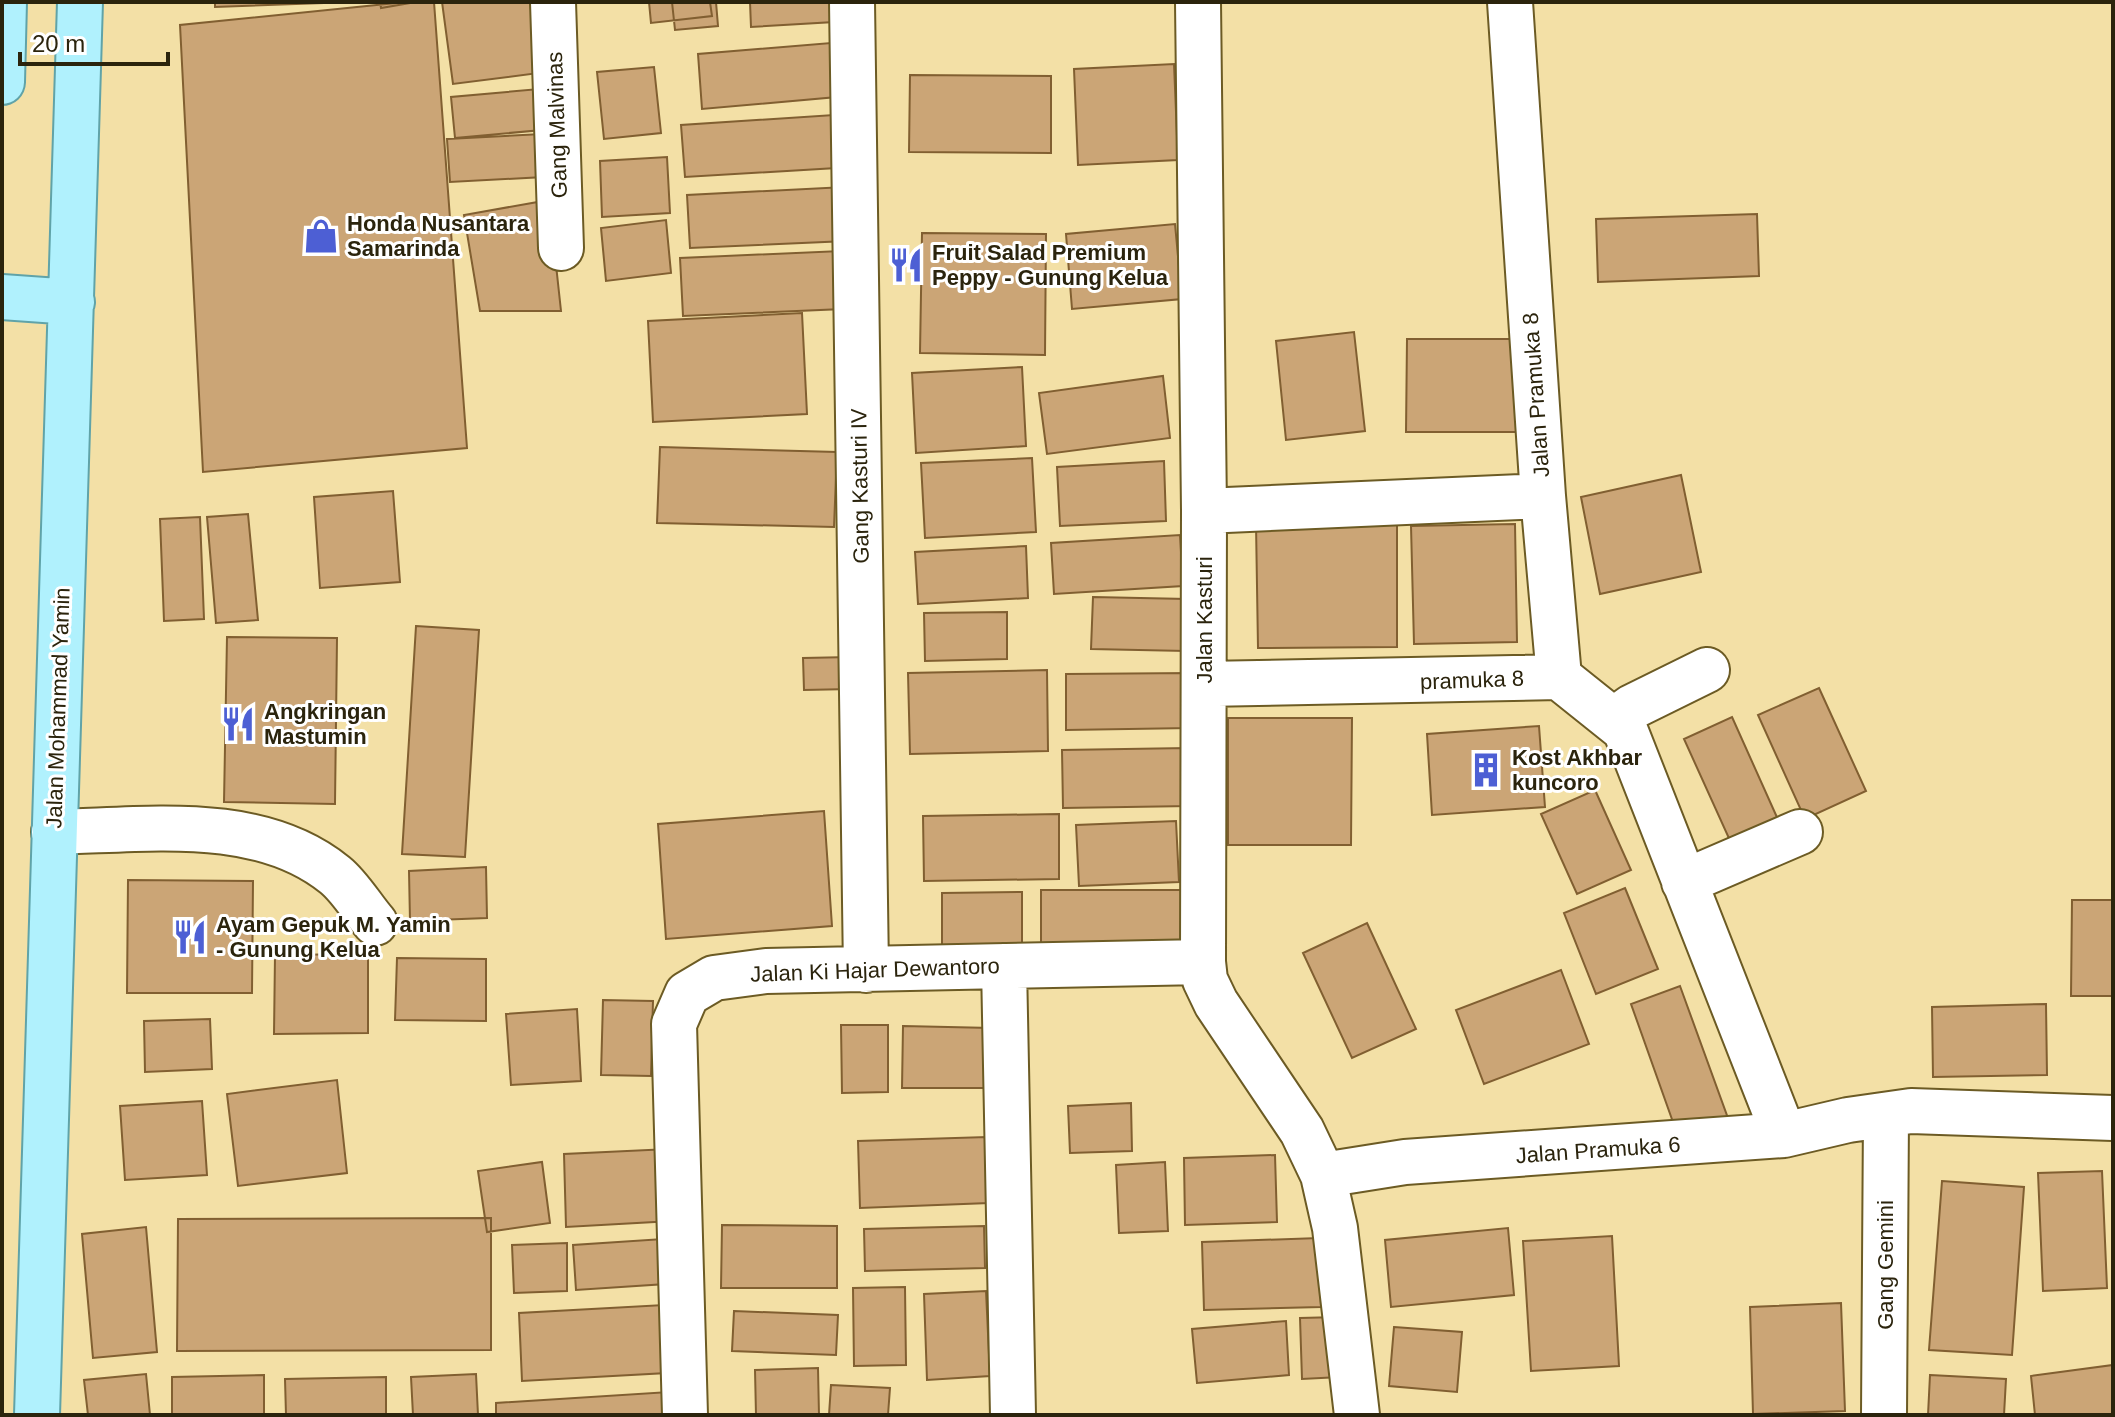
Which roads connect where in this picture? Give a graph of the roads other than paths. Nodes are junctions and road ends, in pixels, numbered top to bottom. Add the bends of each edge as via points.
1 (4, 2) edge
2 (80, 2) edge
3 (553, 2) edge
4 (852, 2) edge
5 (1510, 2) edge
6 (1198, 16) edge
7 (2, 82) edge
8 (561, 248) dead end
9 (2, 297) edge
10 (72, 302) junction
11 (1543, 496) junction
12 (1204, 511) junction
13 (1707, 670) dead end
14 (1559, 677) junction
15 (1204, 684) junction
16 (1624, 729) junction
17 (54, 832) junction
18 (1800, 832) dead end
19 (1684, 882) junction
20 (375, 923) dead end
21 (1203, 962) junction
22 (1004, 966) junction
23 (866, 970) junction
24 (1886, 1115) junction
25 (2113, 1118) edge
26 (1784, 1135) junction
27 (1323, 1175) junction
28 (37, 1415) edge
29 (685, 1415) edge
30 (1013, 1415) edge
31 (1357, 1415) edge
32 (1884, 1415) edge

1 - 7 main road
2 - 10 main road, Jalan Mohammad Yamin
3 - 8 street, Gang Malvinas
4 - 23 street, Gang Kasturi IV
5 - 11 street, Jalan Pramuka 8
6 - 12 street, Jalan Kasturi
9 - 10 main road
10 - 17 main road, Jalan Mohammad Yamin
11 - 12 street, Jalan Pramuka 8
11 - 14 street
12 - 15 street, Jalan Kasturi
13 - 16 street via 1625,712
14 - 15 street, pramuka 8
14 - 16 street
15 - 21 street, Jalan Kasturi
16 - 19 street
17 - 20 street via 192,829 278,842 336,875
17 - 28 main road, Jalan Mohammad Yamin
18 - 19 street
19 - 26 street
21 - 22 street, Jalan Ki Hajar Dewantoro
21 - 27 street, Jalan Kasturi via 1216,1003 1302,1131
22 - 23 street, Jalan Ki Hajar Dewantoro
22 - 30 street
23 - 29 street, Jalan Ki Hajar Dewantoro via 766,971 714,978 687,994 674,1024
24 - 25 street, Jalan Pramuka 6 via 1951,1110
24 - 26 street, Jalan Pramuka 6
24 - 32 street, Gang Gemini
26 - 27 street, Jalan Pramuka 6 via 1405,1162
27 - 31 street via 1335,1228

